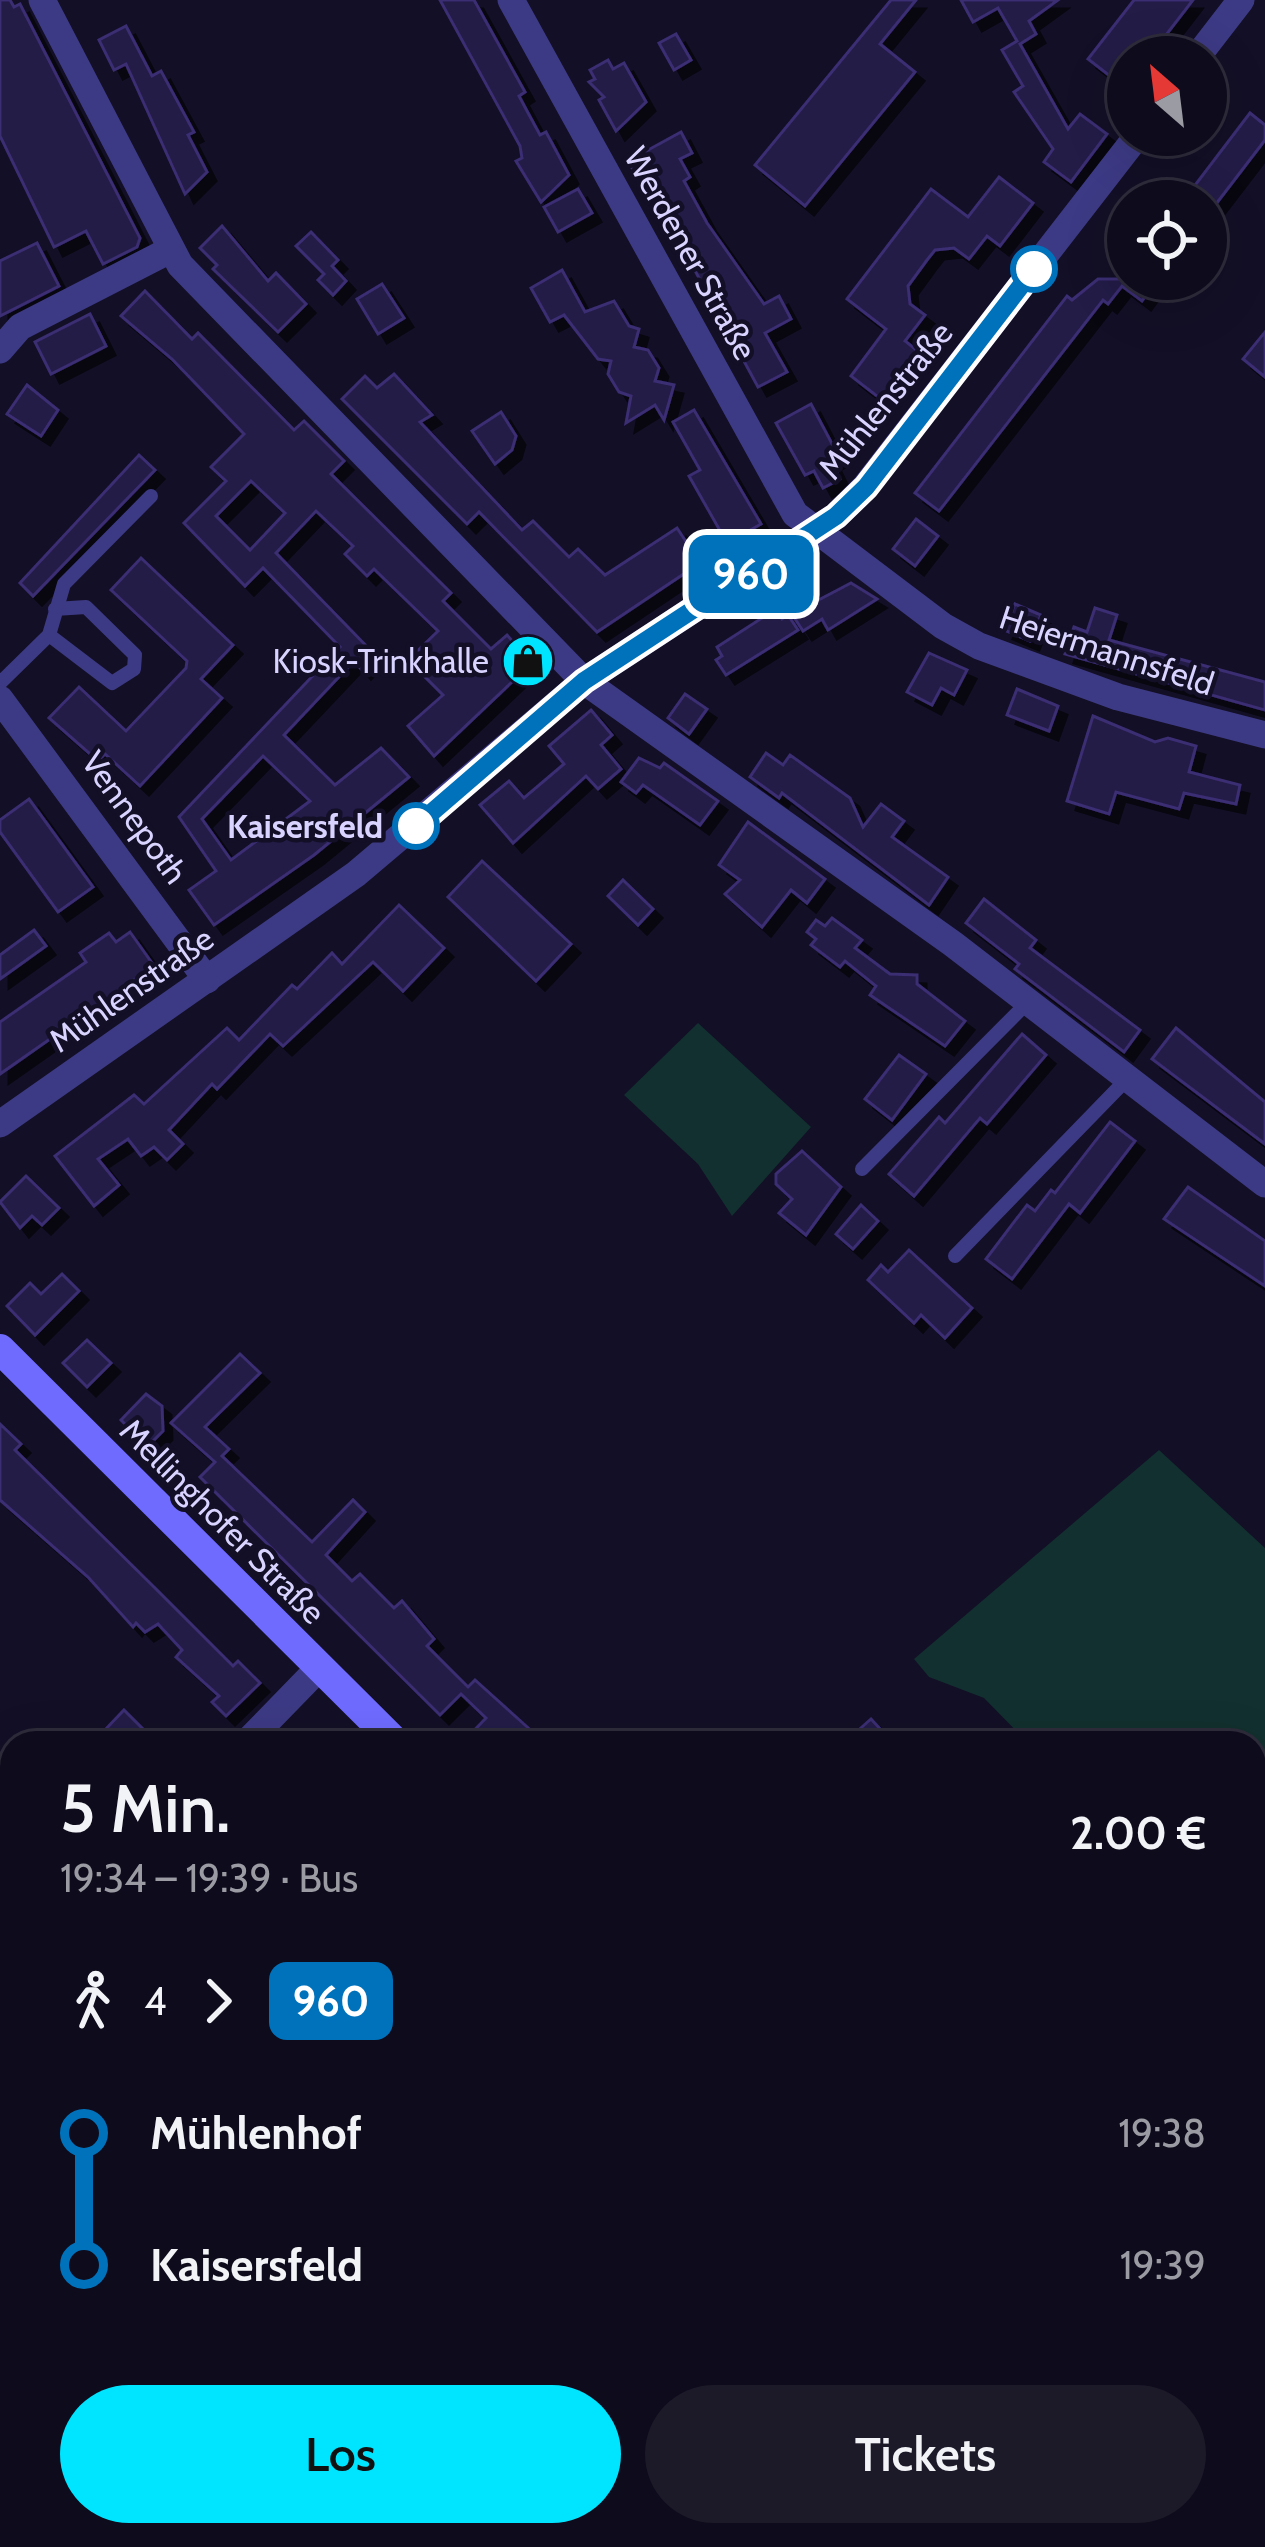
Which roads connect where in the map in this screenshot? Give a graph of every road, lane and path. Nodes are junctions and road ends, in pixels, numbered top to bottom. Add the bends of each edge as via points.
1 (42, 0) edge
2 (511, 0) edge
3 (1241, 0) edge
4 (1214, 36) edge
5 (1122, 156) edge
6 (170, 250) junction
7 (0, 350) edge
8 (151, 496) dead end
9 (821, 529) junction
10 (55, 609) junction
11 (49, 635) junction
12 (584, 681) junction
13 (0, 682) edge
14 (0, 699) edge
15 (1265, 735) edge
16 (208, 980) junction
17 (1028, 1001) junction
18 (1128, 1078) junction
19 (0, 1124) edge
20 (862, 1169) dead end
21 (1265, 1184) edge
22 (956, 1256) dead end
23 (0, 1349) edge
24 (320, 1667) junction
25 (258, 1731) edge
26 (383, 1731) edge

1 - 6 street
2 - 9 street, Werdener Straße via 787,504
3 - 4 street
5 - 9 street, Mühlenstraße via 866,487
6 - 7 street via 20,327
6 - 12 street
8 - 10 lane via 64,584
9 - 12 street, Mühlenstraße
9 - 15 street, Heiermannsfeld via 979,646 1118,697
10 - 11 lane
10 - 11 lane via 86,607 135,655 134,669 112,683
11 - 13 lane
12 - 16 street, Mühlenstraße via 376,858
12 - 17 street
14 - 16 street, Vennepoth
16 - 19 street, Mühlenstraße
17 - 18 street
17 - 20 lane
18 - 21 street
18 - 22 lane
23 - 24 main road, Mellinghofer Straße
24 - 25 street
24 - 26 main road, Mellinghofer Straße

